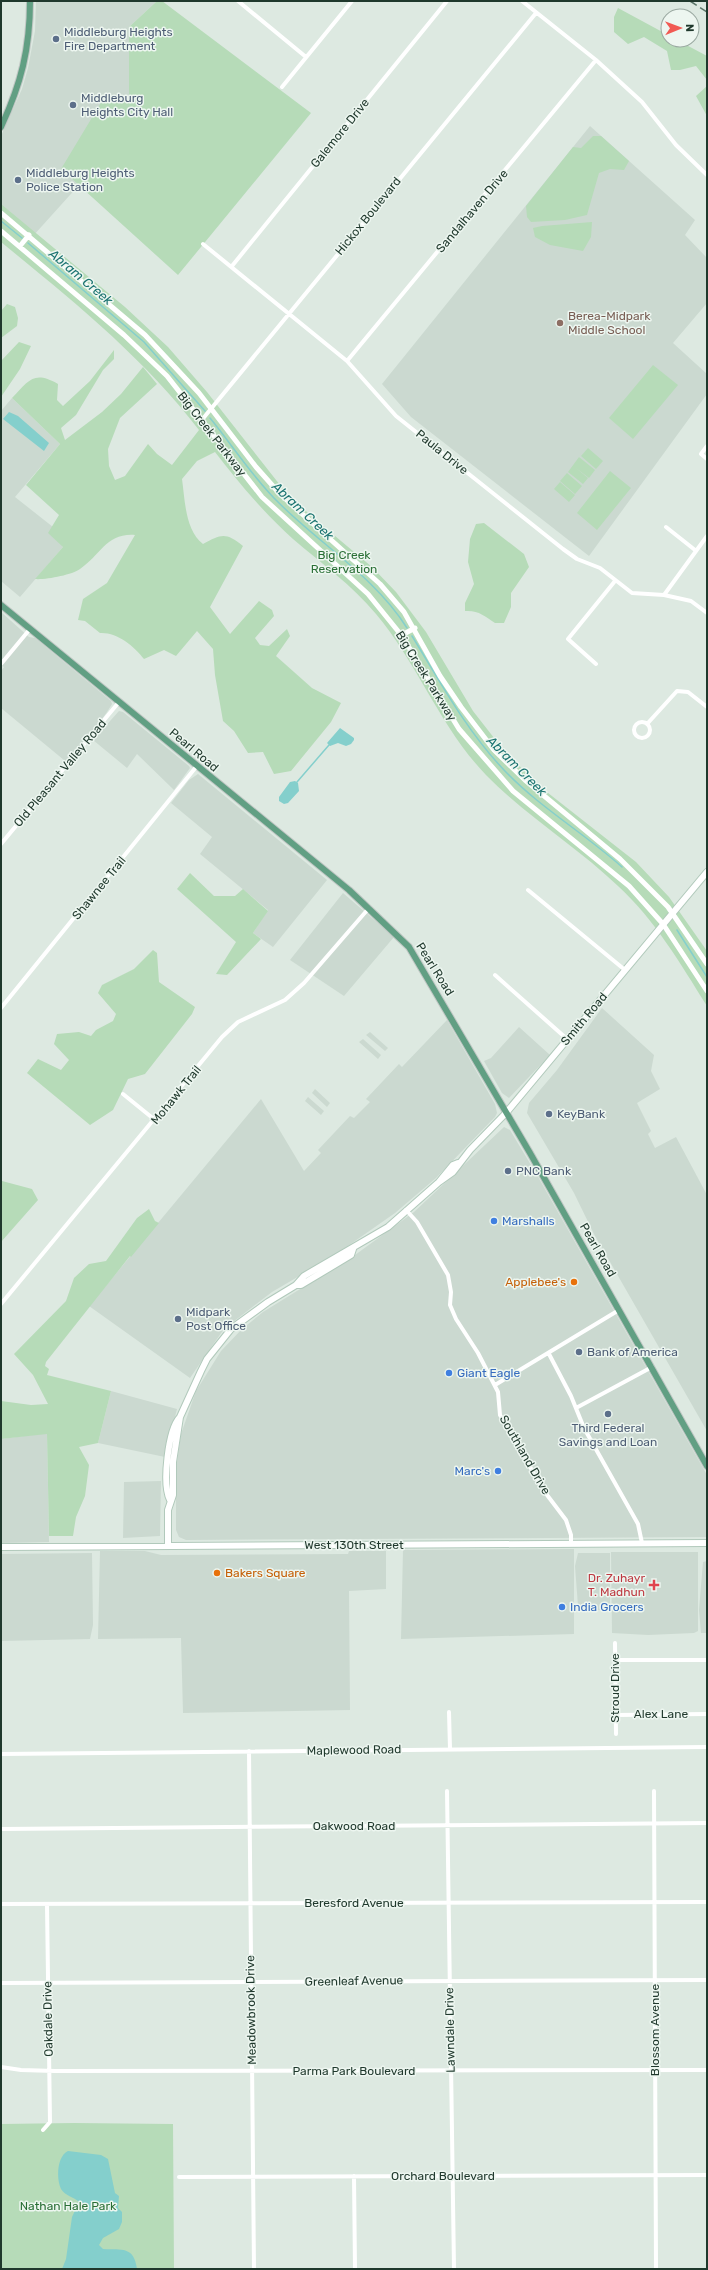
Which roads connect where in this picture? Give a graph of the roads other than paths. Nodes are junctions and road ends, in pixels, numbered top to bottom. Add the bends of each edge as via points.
1 (30, 1) edge
2 (238, 1) edge
3 (352, 1) edge
4 (447, 1) edge
5 (522, 1) edge
6 (536, 13) junction
7 (306, 57) junction
8 (596, 60) junction
9 (282, 87) dead end
10 (1, 127) edge
11 (707, 175) edge
12 (1, 212) edge
13 (1, 231) edge
14 (29, 235) junction
15 (203, 244) dead end
16 (20, 246) junction
17 (232, 266) junction
18 (288, 313) junction
19 (348, 361) junction
20 (211, 409) junction
21 (201, 420) junction
22 (707, 446) edge
23 (707, 459) edge
24 (666, 527) dead end
25 (707, 536) edge
26 (695, 550) junction
27 (615, 581) junction
28 (664, 595) junction
29 (1, 605) edge
30 (707, 613) edge
31 (414, 628) junction
32 (30, 629) junction
33 (402, 635) junction
34 (1, 664) edge
35 (596, 664) dead end
36 (119, 702) junction
37 (707, 707) edge
38 (647, 724) dead end
39 (196, 767) junction
40 (1, 844) edge
41 (707, 872) edge
42 (528, 890) dead end
43 (369, 908) junction
44 (673, 913) junction
45 (663, 924) junction
46 (707, 964) edge
47 (625, 970) junction
48 (494, 975) dead end
49 (707, 991) edge
50 (1, 1008) edge
51 (567, 1039) junction
52 (123, 1094) dead end
53 (506, 1113) junction
54 (155, 1120) junction
55 (406, 1210) junction
56 (1, 1304) edge
57 (619, 1310) junction
58 (549, 1354) junction
59 (652, 1367) junction
60 (495, 1385) junction
61 (576, 1408) junction
62 (707, 1466) edge
63 (642, 1543) junction
64 (707, 1543) edge
65 (571, 1544) junction
66 (168, 1545) junction
67 (1, 1547) edge
68 (615, 1643) dead end
69 (615, 1660) junction
70 (707, 1660) edge
71 (449, 1712) dead end
72 (707, 1714) edge
73 (616, 1715) junction
74 (616, 1734) dead end
75 (707, 1747) edge
76 (450, 1749) junction
77 (249, 1751) junction
78 (1, 1754) edge
79 (447, 1791) dead end
80 (654, 1791) dead end
81 (707, 1823) edge
82 (654, 1824) junction
83 (249, 1826) junction
84 (448, 1826) junction
85 (1, 1829) edge
86 (655, 1902) junction
87 (707, 1902) edge
88 (250, 1903) junction
89 (449, 1903) junction
90 (1, 1904) edge
91 (47, 1905) junction
92 (655, 1979) junction
93 (449, 1980) junction
94 (707, 1980) edge
95 (47, 1982) junction
96 (251, 1982) junction
97 (1, 1983) edge
98 (1, 2067) edge
99 (655, 2070) junction
100 (707, 2070) edge
101 (49, 2071) junction
102 (252, 2071) junction
103 (450, 2071) junction
104 (43, 2130) dead end
105 (655, 2175) junction
106 (707, 2175) edge
107 (253, 2176) junction
108 (354, 2176) junction
109 (452, 2176) junction
110 (179, 2177) dead end
111 (254, 2269) edge
112 (355, 2269) edge
113 (454, 2269) edge
114 (656, 2269) edge

1 - 10 main road via 30,31 25,58 16,94
2 - 7 street
3 - 7 street
4 - 17 street, Galemore Drive
5 - 6 street
6 - 8 street
6 - 18 street, Hickox Boulevard
7 - 9 street
8 - 11 street via 642,102 676,145
8 - 19 street, Sandalhaven Drive
12 - 14 street, Big Creek Parkway
13 - 16 street, Big Creek Parkway
14 - 16 street
14 - 20 street, Big Creek Parkway via 146,335 199,392
15 - 17 street, Paula Drive
16 - 21 street, Big Creek Parkway via 138,347 167,376
17 - 18 street, Paula Drive
18 - 19 street, Paula Drive
18 - 20 street, Hickox Boulevard
19 - 27 street, Paula Drive via 396,416 563,549 600,568
20 - 21 street, Hickox Boulevard
20 - 31 street, Big Creek Parkway via 275,489 368,572 394,599
21 - 33 street, Big Creek Parkway via 262,497 368,594
22 - 23 street via 701,454
24 - 26 street
25 - 26 street
26 - 28 street
27 - 28 street, Paula Drive via 632,594
27 - 35 street via 568,639
28 - 30 street, Paula Drive via 691,601
29 - 32 main road, Pearl Road
31 - 33 street
31 - 44 street, Big Creek Parkway via 444,683 494,750 525,780 620,859
32 - 34 street
32 - 36 main road, Pearl Road
33 - 45 street, Big Creek Parkway via 458,729 513,791 629,886
36 - 39 main road, Pearl Road
36 - 40 street, Old Pleasant Valley Road
37 - 38 street via 688,692 677,691
39 - 43 main road, Pearl Road
39 - 50 street, Shawnee Trail
41 - 44 main road, Smith Road
42 - 47 street
43 - 53 main road, Pearl Road via 414,954
43 - 54 street, Mohawk Trail via 304,983 285,1000 238,1022 222,1037
44 - 45 main road, Smith Road
44 - 46 street, Big Creek Parkway
45 - 47 main road, Smith Road
45 - 49 street, Big Creek Parkway
47 - 51 main road, Smith Road
48 - 51 street
51 - 53 main road, Smith Road
52 - 54 street
53 - 55 main road, Smith Road via 439,1182
53 - 57 main road, Pearl Road
54 - 56 street, Mohawk Trail
55 - 60 street, Southland Drive via 417,1222 448,1275 450,1305
55 - 66 main road, Smith Road via 388,1227 304,1276 296,1285 231,1329 207,1359 180,1417 173,1462
57 - 58 street
57 - 59 main road, Pearl Road
58 - 60 street
58 - 61 street
59 - 61 street
59 - 62 main road, Pearl Road
60 - 65 street, Southland Drive via 500,1415 544,1491 566,1520
61 - 63 street via 584,1428 638,1524
63 - 64 main road, West 130th Street
63 - 65 main road, West 130th Street
65 - 66 main road, West 130th Street
66 - 67 main road, West 130th Street
68 - 69 street, Stroud Drive
69 - 70 street
69 - 73 street, Stroud Drive
71 - 76 street
72 - 73 street, Alex Lane
73 - 74 street, Stroud Drive
75 - 76 street, Maplewood Road
76 - 77 street, Maplewood Road
77 - 78 street, Maplewood Road
77 - 83 street, Meadowbrook Drive
79 - 84 street, Lawndale Drive
80 - 82 street, Blossom Avenue
81 - 82 street, Oakwood Road
82 - 84 street, Oakwood Road
82 - 86 street, Blossom Avenue
83 - 84 street, Oakwood Road
83 - 85 street, Oakwood Road
83 - 88 street, Meadowbrook Drive
84 - 89 street, Lawndale Drive
86 - 87 street, Beresford Avenue
86 - 89 street, Beresford Avenue
86 - 92 street, Blossom Avenue
88 - 89 street, Beresford Avenue
88 - 91 street, Beresford Avenue
88 - 96 street, Meadowbrook Drive
89 - 93 street, Lawndale Drive
90 - 91 street, Beresford Avenue
91 - 95 street, Oakdale Drive
92 - 93 street, Greenleaf Avenue
92 - 94 street, Greenleaf Avenue
92 - 99 street, Blossom Avenue
93 - 96 street, Greenleaf Avenue
93 - 103 street, Lawndale Drive
95 - 96 street, Greenleaf Avenue
95 - 97 street, Greenleaf Avenue
95 - 101 street, Oakdale Drive
96 - 102 street, Meadowbrook Drive
98 - 101 street, Parma Park Boulevard
99 - 100 street, Parma Park Boulevard
99 - 103 street, Parma Park Boulevard
99 - 105 street, Blossom Avenue
101 - 102 street, Parma Park Boulevard
101 - 104 street, Oakdale Drive via 50,2122
102 - 103 street, Parma Park Boulevard
102 - 107 street, Meadowbrook Drive
103 - 109 street, Lawndale Drive
105 - 106 street, Orchard Boulevard
105 - 109 street, Orchard Boulevard
105 - 114 street, Blossom Avenue
107 - 108 street, Orchard Boulevard
107 - 110 street, Orchard Boulevard
107 - 111 street, Meadowbrook Drive
108 - 109 street, Orchard Boulevard
108 - 112 street
109 - 113 street, Lawndale Drive

